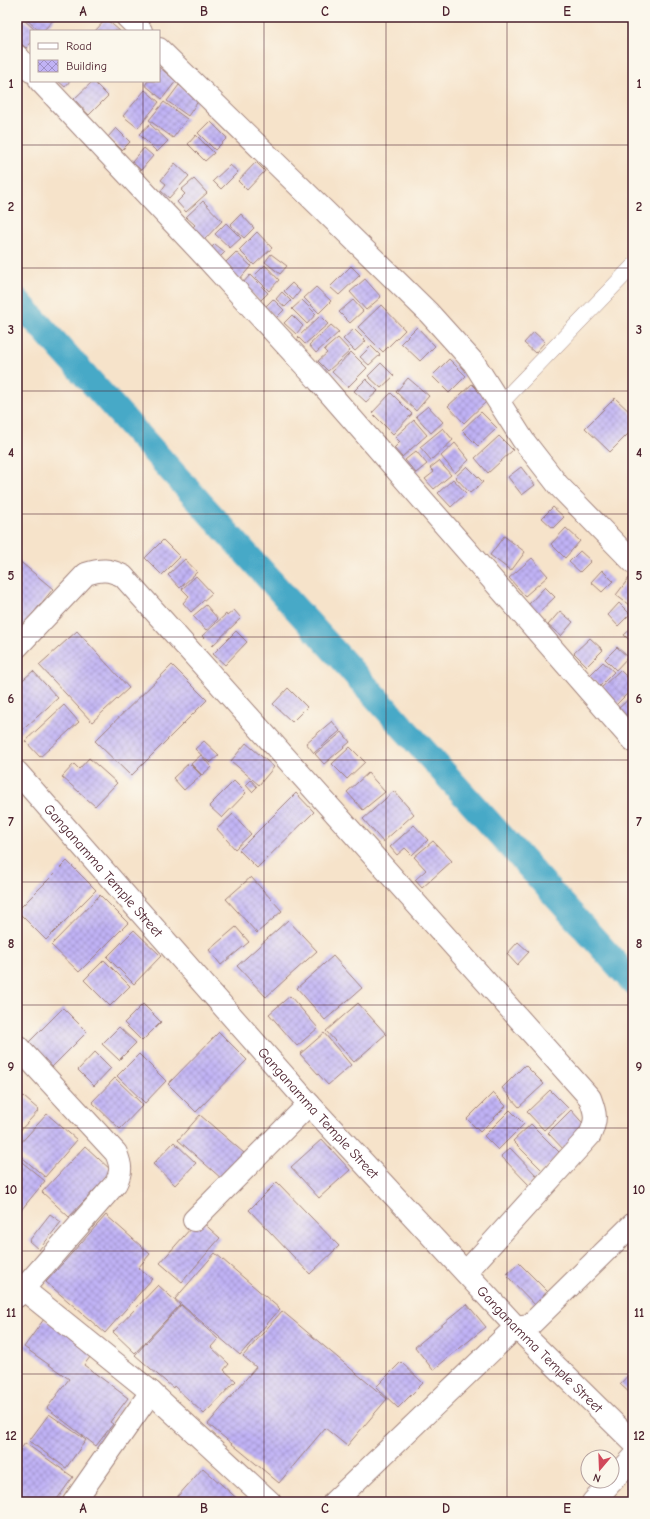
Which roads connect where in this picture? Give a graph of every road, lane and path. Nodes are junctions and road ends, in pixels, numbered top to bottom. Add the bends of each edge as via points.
1 (127, 17) edge
2 (140, 30) edge
3 (160, 50) edge
4 (17, 56) edge
5 (30, 70) edge
6 (41, 82) edge
7 (633, 266) edge
8 (500, 404) junction
9 (633, 562) edge
10 (17, 647) edge
11 (632, 737) edge
12 (20, 783) edge
13 (17, 1046) edge
14 (309, 1104) junction
15 (194, 1220) dead end
16 (633, 1224) edge
17 (466, 1272) junction
18 (19, 1289) edge
19 (516, 1327) junction
20 (151, 1392) junction
21 (633, 1442) edge
22 (633, 1458) edge
23 (620, 1472) edge
24 (604, 1489) edge
25 (74, 1502) edge
26 (270, 1502) edge
27 (334, 1502) edge
28 (592, 1502) edge

1 - 2 street
3 - 8 street via 428,312 474,363
4 - 5 street
6 - 11 street via 319,381
7 - 8 lane
8 - 9 street via 523,440 558,485
10 - 17 street via 86,574 98,570 113,571 123,576 590,1098 596,1113 590,1135
12 - 14 street, Ganganamma Temple Street
13 - 18 street via 116,1153 121,1164 116,1183
14 - 15 street
14 - 17 street, Ganganamma Temple Street
16 - 19 street via 530,1325
17 - 19 street, Ganganamma Temple Street
18 - 20 street
19 - 21 street, Ganganamma Temple Street
19 - 27 street
20 - 25 street
20 - 26 street
22 - 23 street
24 - 28 street

